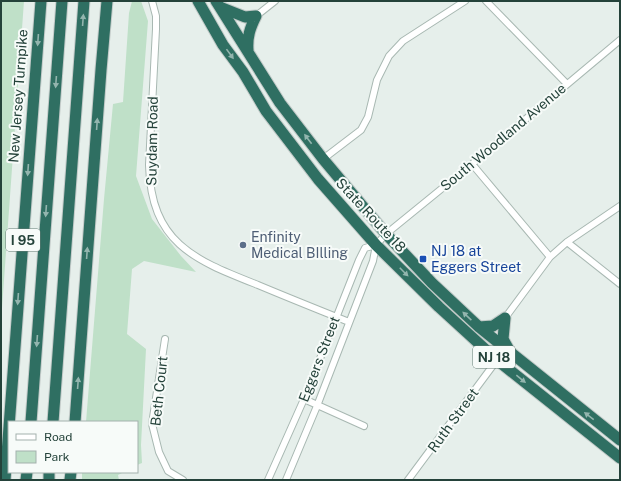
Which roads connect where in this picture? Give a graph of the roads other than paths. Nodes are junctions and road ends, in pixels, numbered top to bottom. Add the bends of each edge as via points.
1 (41, 1) edge
2 (62, 1) edge
3 (84, 1) edge
4 (107, 1) edge
5 (152, 1) edge
6 (198, 1) edge
7 (275, 1) edge
8 (465, 1) edge
9 (486, 1) edge
10 (218, 4) edge
11 (256, 16) junction
12 (620, 40) edge
13 (248, 50) junction
14 (567, 84) junction
15 (323, 159) junction
16 (472, 164) junction
17 (620, 206) edge
18 (386, 234) junction
19 (567, 242) junction
20 (376, 245) junction
21 (550, 257) junction
22 (620, 284) edge
23 (336, 317) junction
24 (505, 318) junction
25 (349, 322) junction
26 (479, 327) junction
27 (165, 339) dead end
28 (509, 350) junction
29 (497, 360) junction
30 (304, 400) junction
31 (317, 406) junction
32 (9, 421) edge
33 (31, 421) edge
34 (53, 421) edge
35 (75, 421) edge
36 (364, 426) dead end
37 (8, 440) edge
38 (620, 440) edge
39 (620, 458) edge
40 (5, 480) edge
41 (183, 480) edge
42 (268, 480) edge
43 (286, 480) edge
44 (408, 480) edge

1 -> 32 highway, New Jersey Turnpike / I 95
2 -> 33 highway, I 95
34 -> 3 highway
35 -> 4 highway
5 - 23 street, Suydam Road via 156,29 149,183 157,213 164,226 185,250 213,268
6 -> 20 highway, State Route 18 / NJ 18 via 266,111 318,179
7 - 11 street
8 - 15 street via 403,41 389,56 377,80 368,116 361,130
9 - 14 street
10 - 11 highway via 245,17
10 - 13 highway, State Route 18 / NJ 18
11 - 13 highway via 247,38
12 - 14 street, South Woodland Avenue
15 -> 13 highway, State Route 18 / NJ 18 via 280,103
14 - 16 street, South Woodland Avenue
15 - 18 highway, State Route 18 / NJ 18
16 - 18 street, South Woodland Avenue
16 - 21 street
17 - 19 street
18 - 20 street, Eggers Street
26 -> 18 highway, State Route 18 / NJ 18 via 432,283
19 - 21 street
19 - 22 street
20 - 23 street, Eggers Street via 365,248
20 - 25 street, Eggers Street via 374,261
20 -> 29 highway, State Route 18 / NJ 18
21 - 24 street
23 - 25 street, Suydam Road
23 - 30 street, Eggers Street
24 - 26 highway via 493,326
24 - 28 highway via 503,339
25 - 31 street, Eggers Street
26 - 28 highway, State Route 18 / NJ 18
27 - 41 street, Beth Court via 152,424 159,452 168,471
38 -> 28 highway, State Route 18 / NJ 18
29 -> 39 highway, State Route 18 / NJ 18
29 - 44 street, Ruth Street
30 - 31 street
30 - 42 street, Eggers Street
31 - 36 street
31 - 43 street, Eggers Street
37 -> 40 highway, New Jersey Turnpike / I 95

